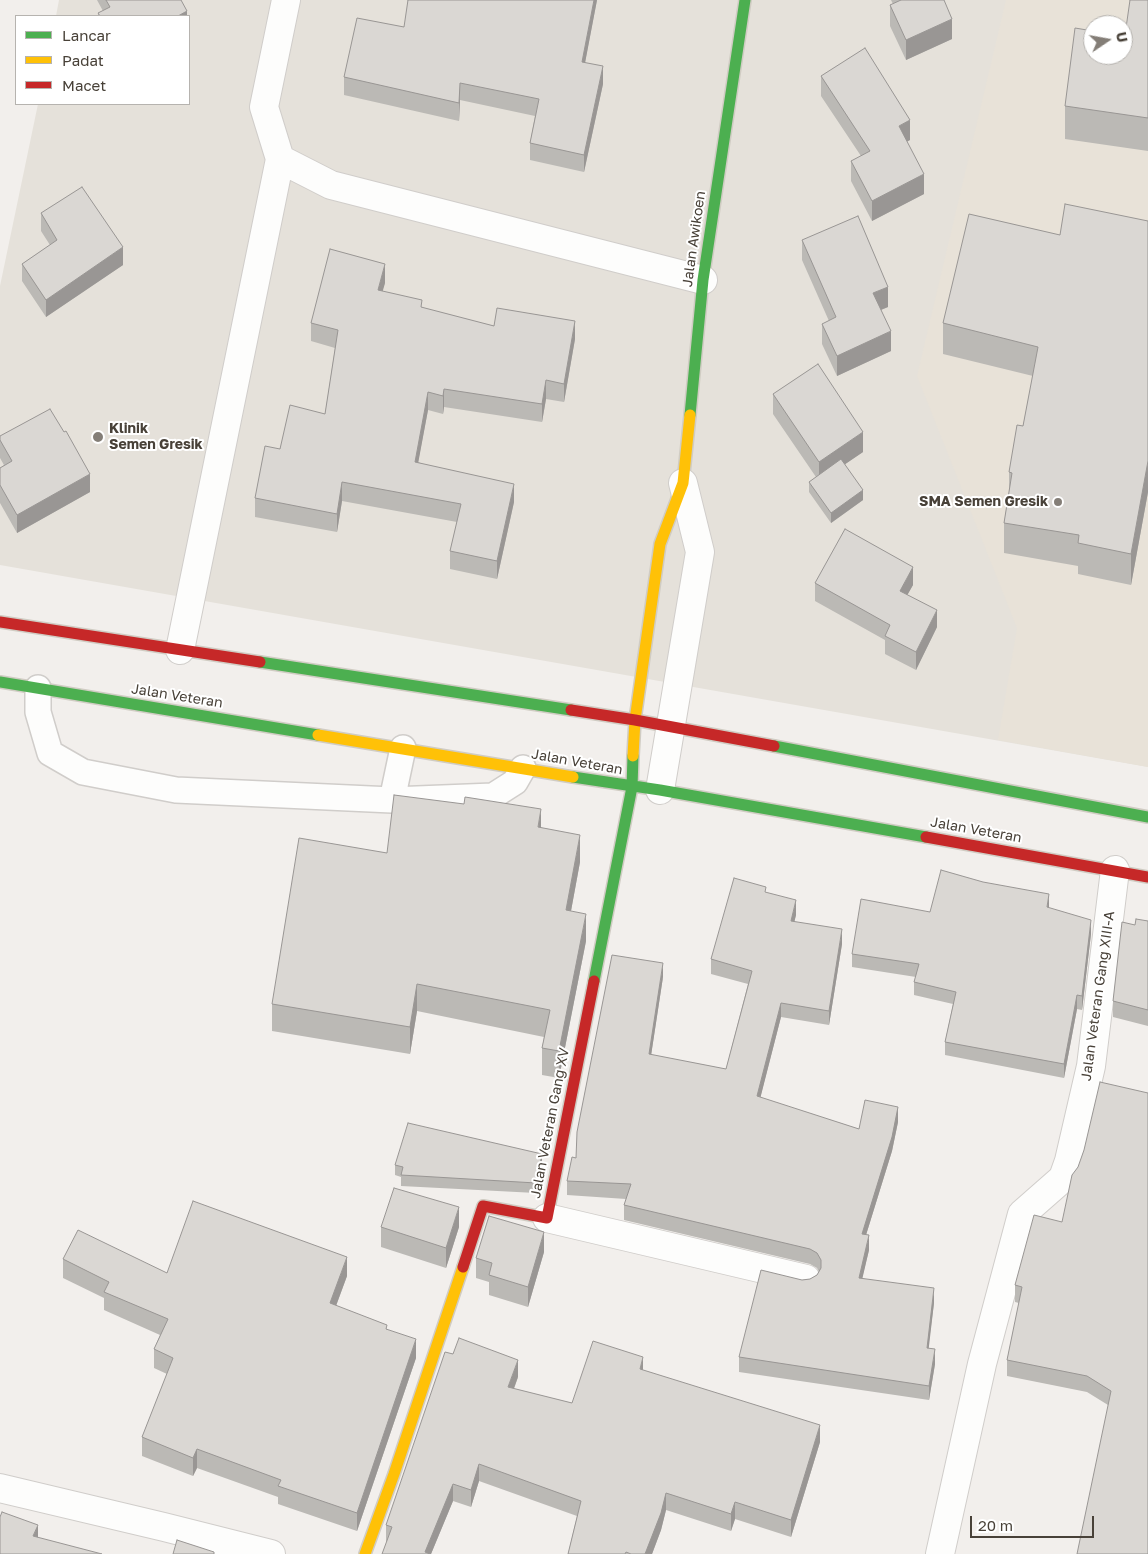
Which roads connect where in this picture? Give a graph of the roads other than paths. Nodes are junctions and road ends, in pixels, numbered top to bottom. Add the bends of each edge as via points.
1 (286, 0) edge
2 (745, 0) edge
3 (280, 158) junction
4 (703, 280) junction
5 (683, 483) junction
6 (0, 622) edge
7 (180, 650) junction
8 (0, 682) edge
9 (38, 688) junction
10 (635, 720) junction
11 (671, 726) junction
12 (403, 748) junction
13 (523, 768) junction
14 (632, 787) junction
15 (660, 790) junction
16 (392, 800) junction
17 (1148, 817) edge
18 (1115, 870) junction
19 (1148, 877) edge
20 (547, 1218) junction
21 (806, 1279) edge
22 (0, 1488) edge
23 (271, 1554) edge
24 (364, 1554) edge
25 (940, 1554) edge

1 - 3 street via 264,107
2 - 4 main road, Jalan Awikoen
3 - 4 street via 332,185
3 - 7 street
4 - 5 main road, Jalan Awikoen
5 - 10 main road, Jalan Awikoen via 660,544
5 - 11 street via 700,552
6 - 7 main road
7 - 10 main road
8 - 9 main road, Jalan Veteran
9 - 12 main road, Jalan Veteran
9 - 16 lane via 38,712 50,753 83,772 176,790
10 - 11 main road
10 - 14 main road, Jalan Veteran Gang XV
11 - 15 street
11 - 17 main road
12 - 13 main road, Jalan Veteran
12 - 16 lane
13 - 14 main road, Jalan Veteran
13 - 16 lane via 514,782 493,796
14 - 15 main road, Jalan Veteran
14 - 20 main road, Jalan Veteran Gang XV
15 - 18 main road, Jalan Veteran
18 - 19 main road, Jalan Veteran
18 - 25 street, Jalan Veteran Gang XIII-A via 1091,1066 1069,1161 1063,1178 1022,1214 982,1364
20 - 21 street
20 - 24 main road, Jalan Veteran Gang XV via 483,1206 394,1474
22 - 23 street

